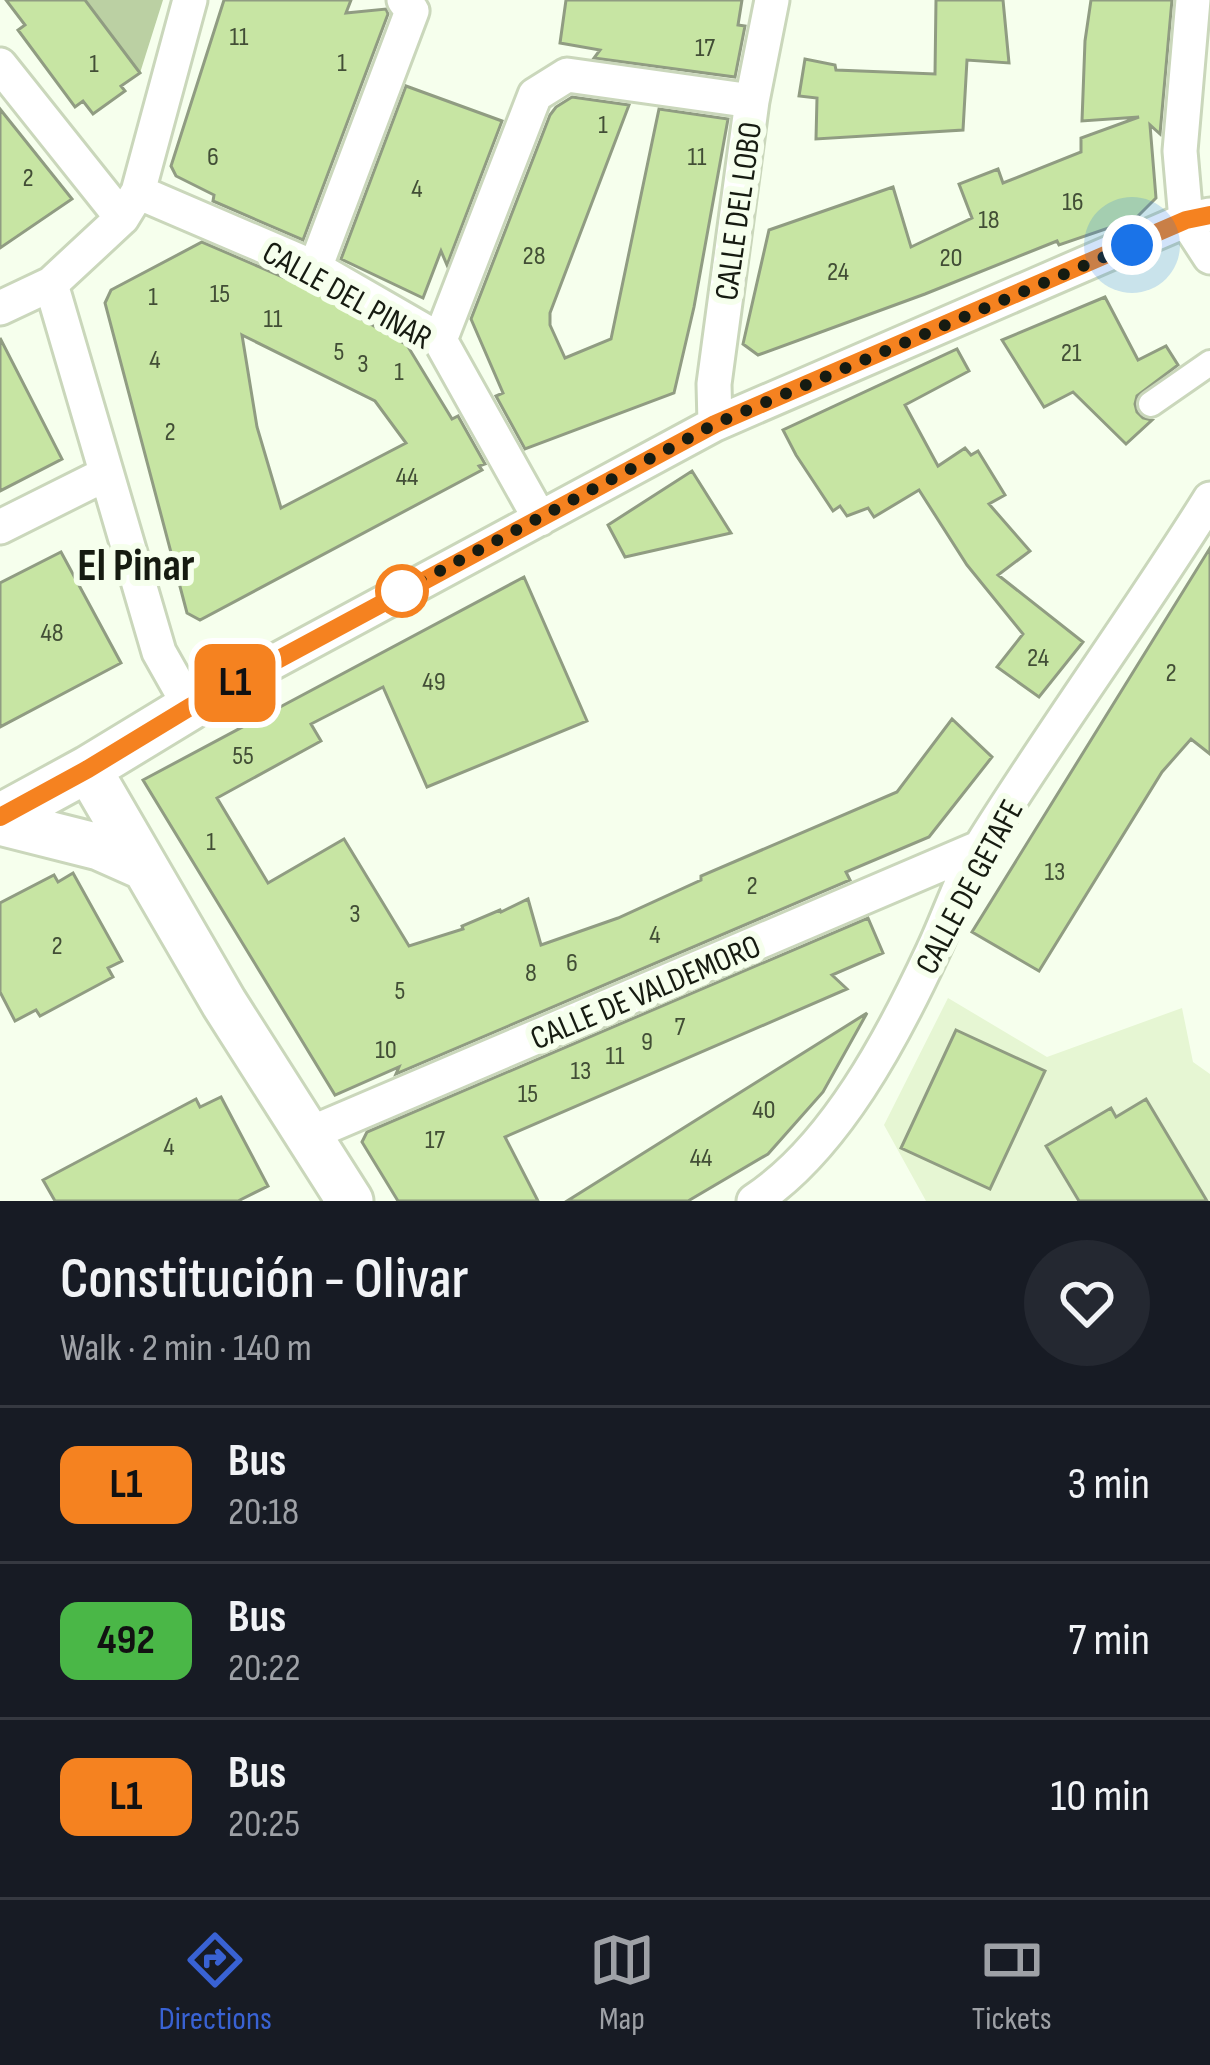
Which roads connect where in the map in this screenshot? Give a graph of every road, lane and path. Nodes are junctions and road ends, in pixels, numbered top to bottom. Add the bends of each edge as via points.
1 (190, 0) edge
2 (404, 0) edge
3 (772, 0) edge
4 (1193, 0) edge
5 (0, 65) edge
6 (752, 101) junction
7 (130, 205) junction
8 (1198, 218) edge
9 (1210, 257) edge
10 (315, 268) junction
11 (51, 284) junction
12 (0, 308) edge
13 (440, 340) junction
14 (1210, 363) edge
15 (1151, 404) dead end
16 (715, 424) junction
17 (106, 474) junction
18 (1206, 516) edge
19 (540, 518) junction
20 (0, 526) edge
21 (190, 707) junction
22 (88, 769) junction
23 (0, 819) edge
24 (980, 848) junction
25 (144, 867) junction
26 (310, 1134) junction
27 (350, 1201) edge
28 (754, 1201) edge

1 - 7 street
2 - 10 street via 412,10
3 - 6 street, CALLE DEL LOBO
4 - 8 street via 1180,152
5 - 7 street
6 - 13 street via 567,75 535,95
6 - 16 street, CALLE DEL LOBO
7 - 10 street, CALLE DEL PINAR
7 - 11 street
8 - 9 street
8 - 16 street
10 - 13 street, CALLE DEL PINAR
11 - 12 street
11 - 17 street
13 - 19 street, CALLE DEL PINAR
14 - 15 street
16 - 19 street
17 - 20 street
17 - 21 street via 159,652
18 - 24 street, CALLE DE GETAFE
19 - 21 street
21 - 22 main road
22 - 23 main road
22 - 25 main road
23 - 25 main road
24 - 26 street, CALLE DE VALDEMORO
24 - 28 street, CALLE DE GETAFE via 862,1086
25 - 26 main road
26 - 27 main road

